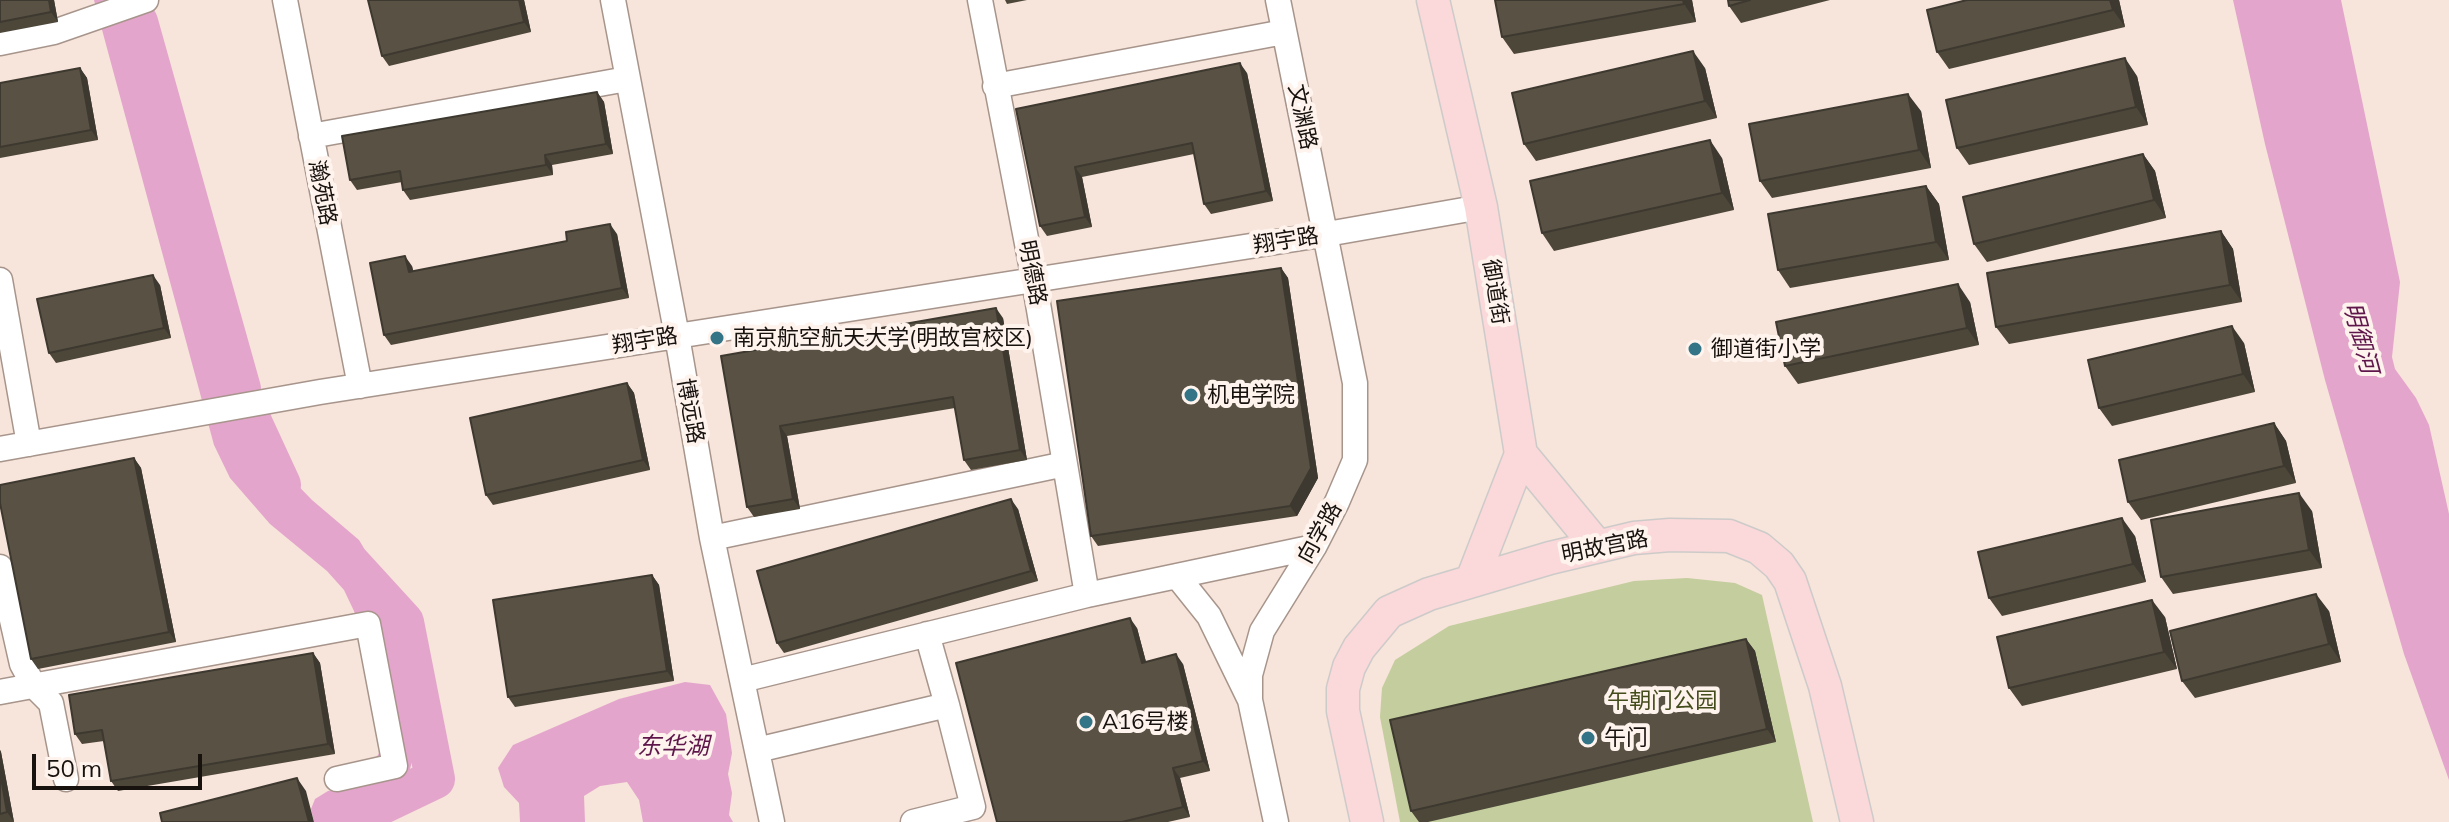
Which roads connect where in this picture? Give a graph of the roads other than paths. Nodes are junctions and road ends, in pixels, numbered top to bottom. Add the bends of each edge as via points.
1 (146, 0) edge
2 (285, 0) edge
3 (613, 0) edge
4 (980, 0) edge
5 (1278, 0) edge
6 (1433, 0) edge
7 (1284, 32) junction
8 (0, 43) edge
9 (627, 79) junction
10 (995, 86) junction
11 (311, 136) junction
12 (1481, 207) junction
13 (1327, 234) junction
14 (0, 280) edge
15 (1034, 280) junction
16 (677, 336) junction
17 (360, 386) junction
18 (29, 444) junction
19 (0, 449) edge
20 (1521, 454) junction
21 (1065, 464) junction
22 (712, 538) junction
23 (1597, 546) junction
24 (1314, 547) junction
25 (0, 567) edge
26 (1177, 576) junction
27 (1472, 580) junction
28 (1087, 595) junction
29 (927, 634) junction
30 (742, 680) junction
31 (34, 686) junction
32 (0, 692) edge
33 (1250, 700) junction
34 (947, 705) junction
35 (757, 750) junction
36 (66, 779) dead end
37 (337, 779) dead end
38 (975, 815) edge
39 (1269, 821) edge
40 (772, 822) edge
41 (913, 822) edge
42 (1367, 822) edge
43 (1857, 822) edge

1 - 8 lane via 54,32
2 - 11 lane, 瀚苑路
3 - 9 lane, 博远路
4 - 10 lane, 明德路
5 - 7 lane, 文渊路
6 - 12 main road, 御道街
7 - 10 lane
7 - 13 lane, 文渊路
9 - 11 lane
9 - 16 lane, 博远路
10 - 15 lane, 明德路
11 - 17 lane, 瀚苑路
12 - 13 lane, 翔宇路
12 - 20 main road, 御道街
13 - 15 lane, 翔宇路
13 - 24 lane, 向学路 via 1355,383 1355,460
14 - 18 lane
15 - 16 lane, 翔宇路
15 - 21 lane, 明德路
16 - 17 lane, 翔宇路
16 - 22 lane, 博远路
17 - 18 lane, 翔宇路
18 - 19 lane, 翔宇路
20 - 23 main road
20 - 27 main road
21 - 22 lane
21 - 28 lane, 明德路
22 - 30 lane, 博远路
23 - 27 main road, 明故宫路
23 - 43 main road, 明故宫路 via 1670,535 1729,536 1759,548 1779,565 1798,602 1825,686
24 - 26 lane
24 - 33 lane, 向学路 via 1262,631 1250,675
25 - 31 lane via 22,664
26 - 28 lane
26 - 33 lane via 1209,616
27 - 42 main road, 明故宫路 via 1389,612 1349,667 1343,711
28 - 29 lane
29 - 30 lane
29 - 34 lane
30 - 35 lane, 博远路
31 - 32 lane
31 - 36 lane via 51,703
31 - 37 lane via 368,624 395,766
33 - 39 lane, 向学路
34 - 35 lane
34 - 38 lane
35 - 40 lane, 博远路
38 - 41 lane

